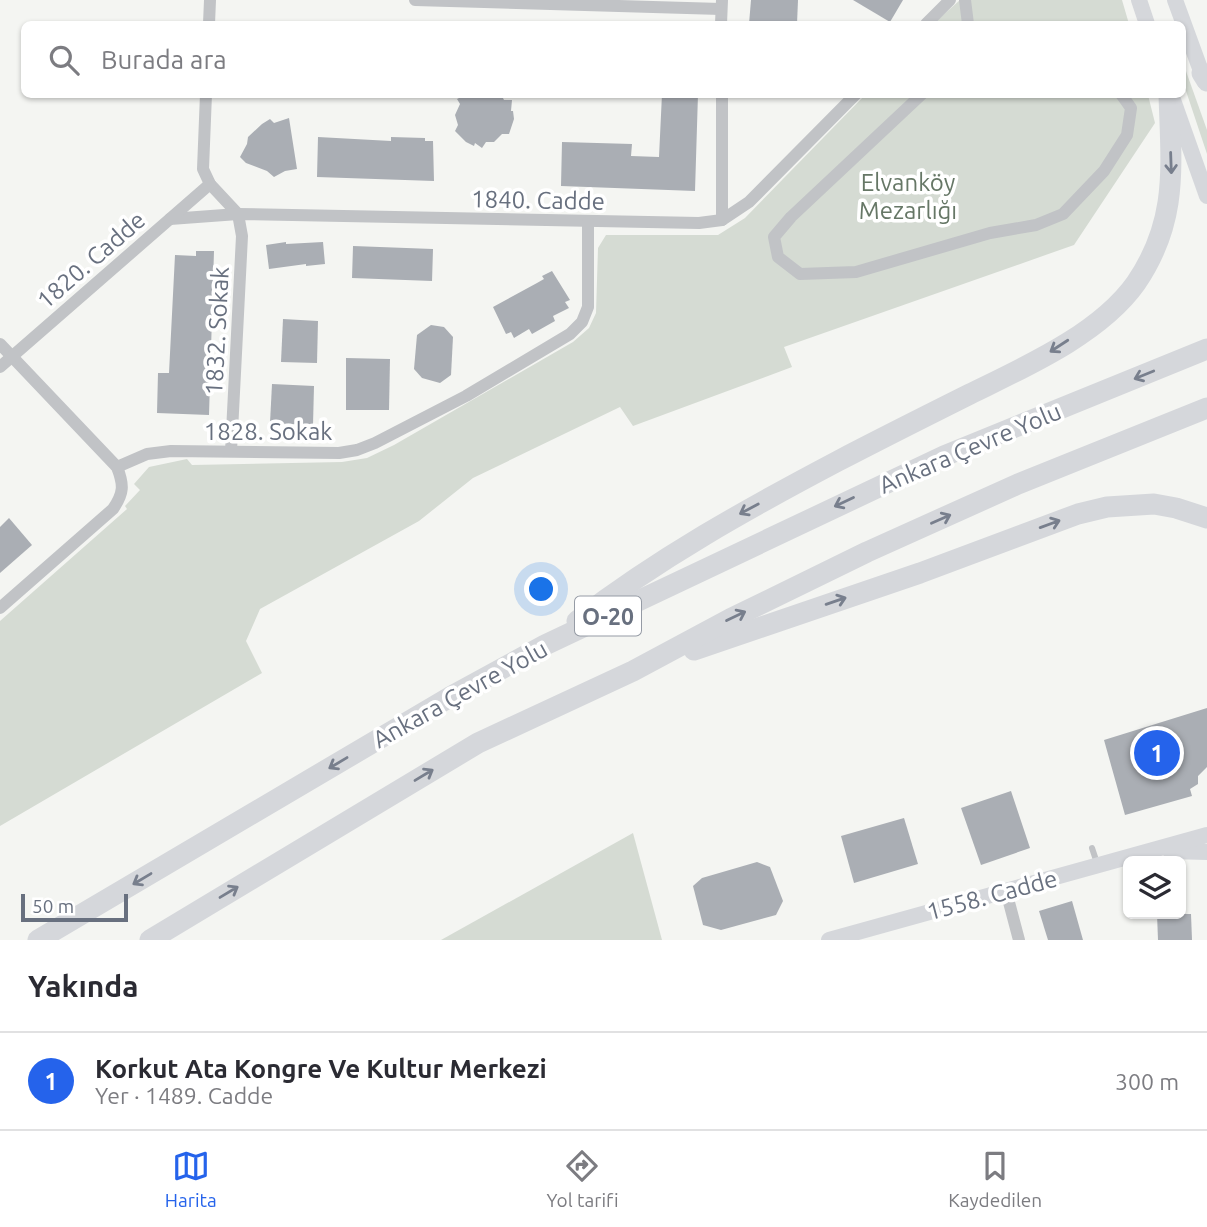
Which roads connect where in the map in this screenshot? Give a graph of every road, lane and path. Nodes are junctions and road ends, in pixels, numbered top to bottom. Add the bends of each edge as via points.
1 (209, 0) edge
2 (415, 0) edge
3 (950, 0) edge
4 (965, 0) edge
5 (1139, 0) edge
6 (1175, 0) edge
7 (467, 1) edge
8 (721, 4) edge
9 (209, 21) edge
10 (929, 21) edge
11 (968, 21) edge
12 (1146, 21) edge
13 (1183, 21) edge
14 (1186, 30) edge
15 (1205, 81) edge
16 (206, 98) edge
17 (722, 98) edge
18 (852, 98) edge
19 (918, 98) edge
20 (1124, 98) edge
21 (1170, 98) edge
22 (1171, 98) edge
23 (210, 184) junction
24 (1207, 196) edge
25 (238, 215) junction
26 (170, 219) junction
27 (722, 220) junction
28 (587, 222) junction
29 (0, 344) edge
30 (1207, 349) edge
31 (11, 357) junction
32 (0, 367) edge
33 (1207, 408) edge
34 (231, 451) junction
35 (117, 467) junction
36 (1207, 518) edge
37 (0, 608) edge
38 (545, 646) junction
39 (633, 671) junction
40 (1092, 848) dead end
41 (1206, 848) edge
42 (1098, 866) junction
43 (1006, 891) junction
44 (38, 940) edge
45 (150, 940) edge
46 (832, 940) edge
47 (1019, 940) edge

1 - 9 street
2 - 7 street
3 - 10 street
4 - 11 street
5 - 12 street
6 - 13 street
7 - 8 street
14 - 15 street
16 - 23 street via 203,169
17 - 27 street
18 - 27 street, 1840. Cadde via 749,202
19 - 20 street via 774,237 778,257 800,274 856,272 1063,214 1104,171 1127,135 1131,108
21 -> 38 highway via 1172,184 1167,216 1145,267 1120,302 1029,364 726,521 628,582
22 - 24 street
23 - 25 street
23 - 26 street, 1820. Cadde
25 - 26 street, 1840. Cadde
25 - 28 street, 1840. Cadde
25 - 34 street, 1832. Sokak via 242,254
26 - 31 street, 1820. Cadde
27 - 28 street, 1840. Cadde
28 - 34 street, 1828. Sokak via 588,307 570,334 466,396 357,450
29 - 31 street
30 -> 38 highway, Ankara Çevre Yolu / O-20 via 944,456
31 - 32 street, 1820. Cadde
31 - 35 street
39 -> 33 highway, O-20 via 867,552 1018,484
34 - 35 street, 1828. Sokak via 147,454
35 - 37 street via 124,484 113,509
39 -> 36 highway via 1078,514 1154,504
38 -> 44 highway, Ankara Çevre Yolu / O-20 via 450,697
45 -> 39 highway, O-20 via 478,743
40 - 42 lane
41 - 42 street, 1558. Cadde via 1154,851
42 - 43 street, 1558. Cadde
43 - 46 street, 1558. Cadde
43 - 47 street

